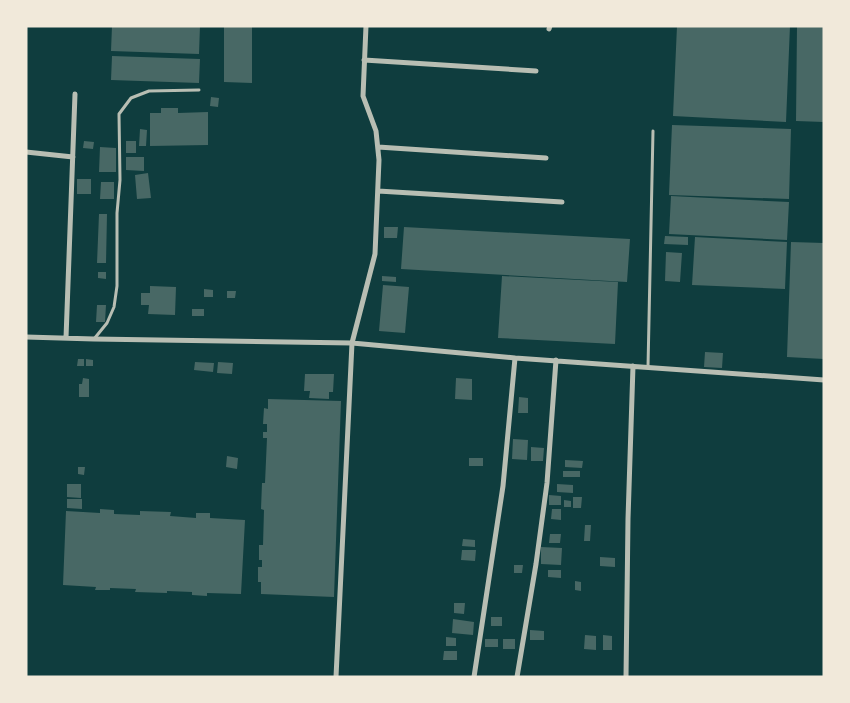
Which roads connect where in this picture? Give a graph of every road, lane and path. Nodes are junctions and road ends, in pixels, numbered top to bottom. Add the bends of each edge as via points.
1 (366, 26) edge
2 (364, 60) junction
3 (536, 71) dead end
4 (199, 90) dead end
5 (75, 94) dead end
6 (653, 130) dead end
7 (378, 147) junction
8 (26, 152) edge
9 (73, 158) junction
10 (546, 158) dead end
11 (378, 192) junction
12 (562, 202) dead end
13 (26, 337) edge
14 (66, 338) junction
15 (94, 339) junction
16 (352, 343) junction
17 (515, 358) junction
18 (556, 360) junction
19 (633, 366) junction
20 (648, 367) junction
21 (824, 380) edge
22 (336, 677) edge
23 (474, 677) edge
24 (517, 677) edge
25 (626, 677) edge

1 - 2 street
2 - 3 street
2 - 7 street via 363,96
4 - 15 lane via 149,91 131,98 119,114 117,286 114,307 107,323
5 - 9 street
6 - 20 lane
7 - 10 street
7 - 11 street
8 - 9 street
9 - 14 street
11 - 12 street
11 - 16 street via 375,254
13 - 14 street
14 - 15 street
15 - 16 street
16 - 17 street
16 - 22 street
17 - 18 street
17 - 23 street via 503,486
18 - 19 street
18 - 24 street via 547,483
19 - 20 street
19 - 25 street
20 - 21 street

